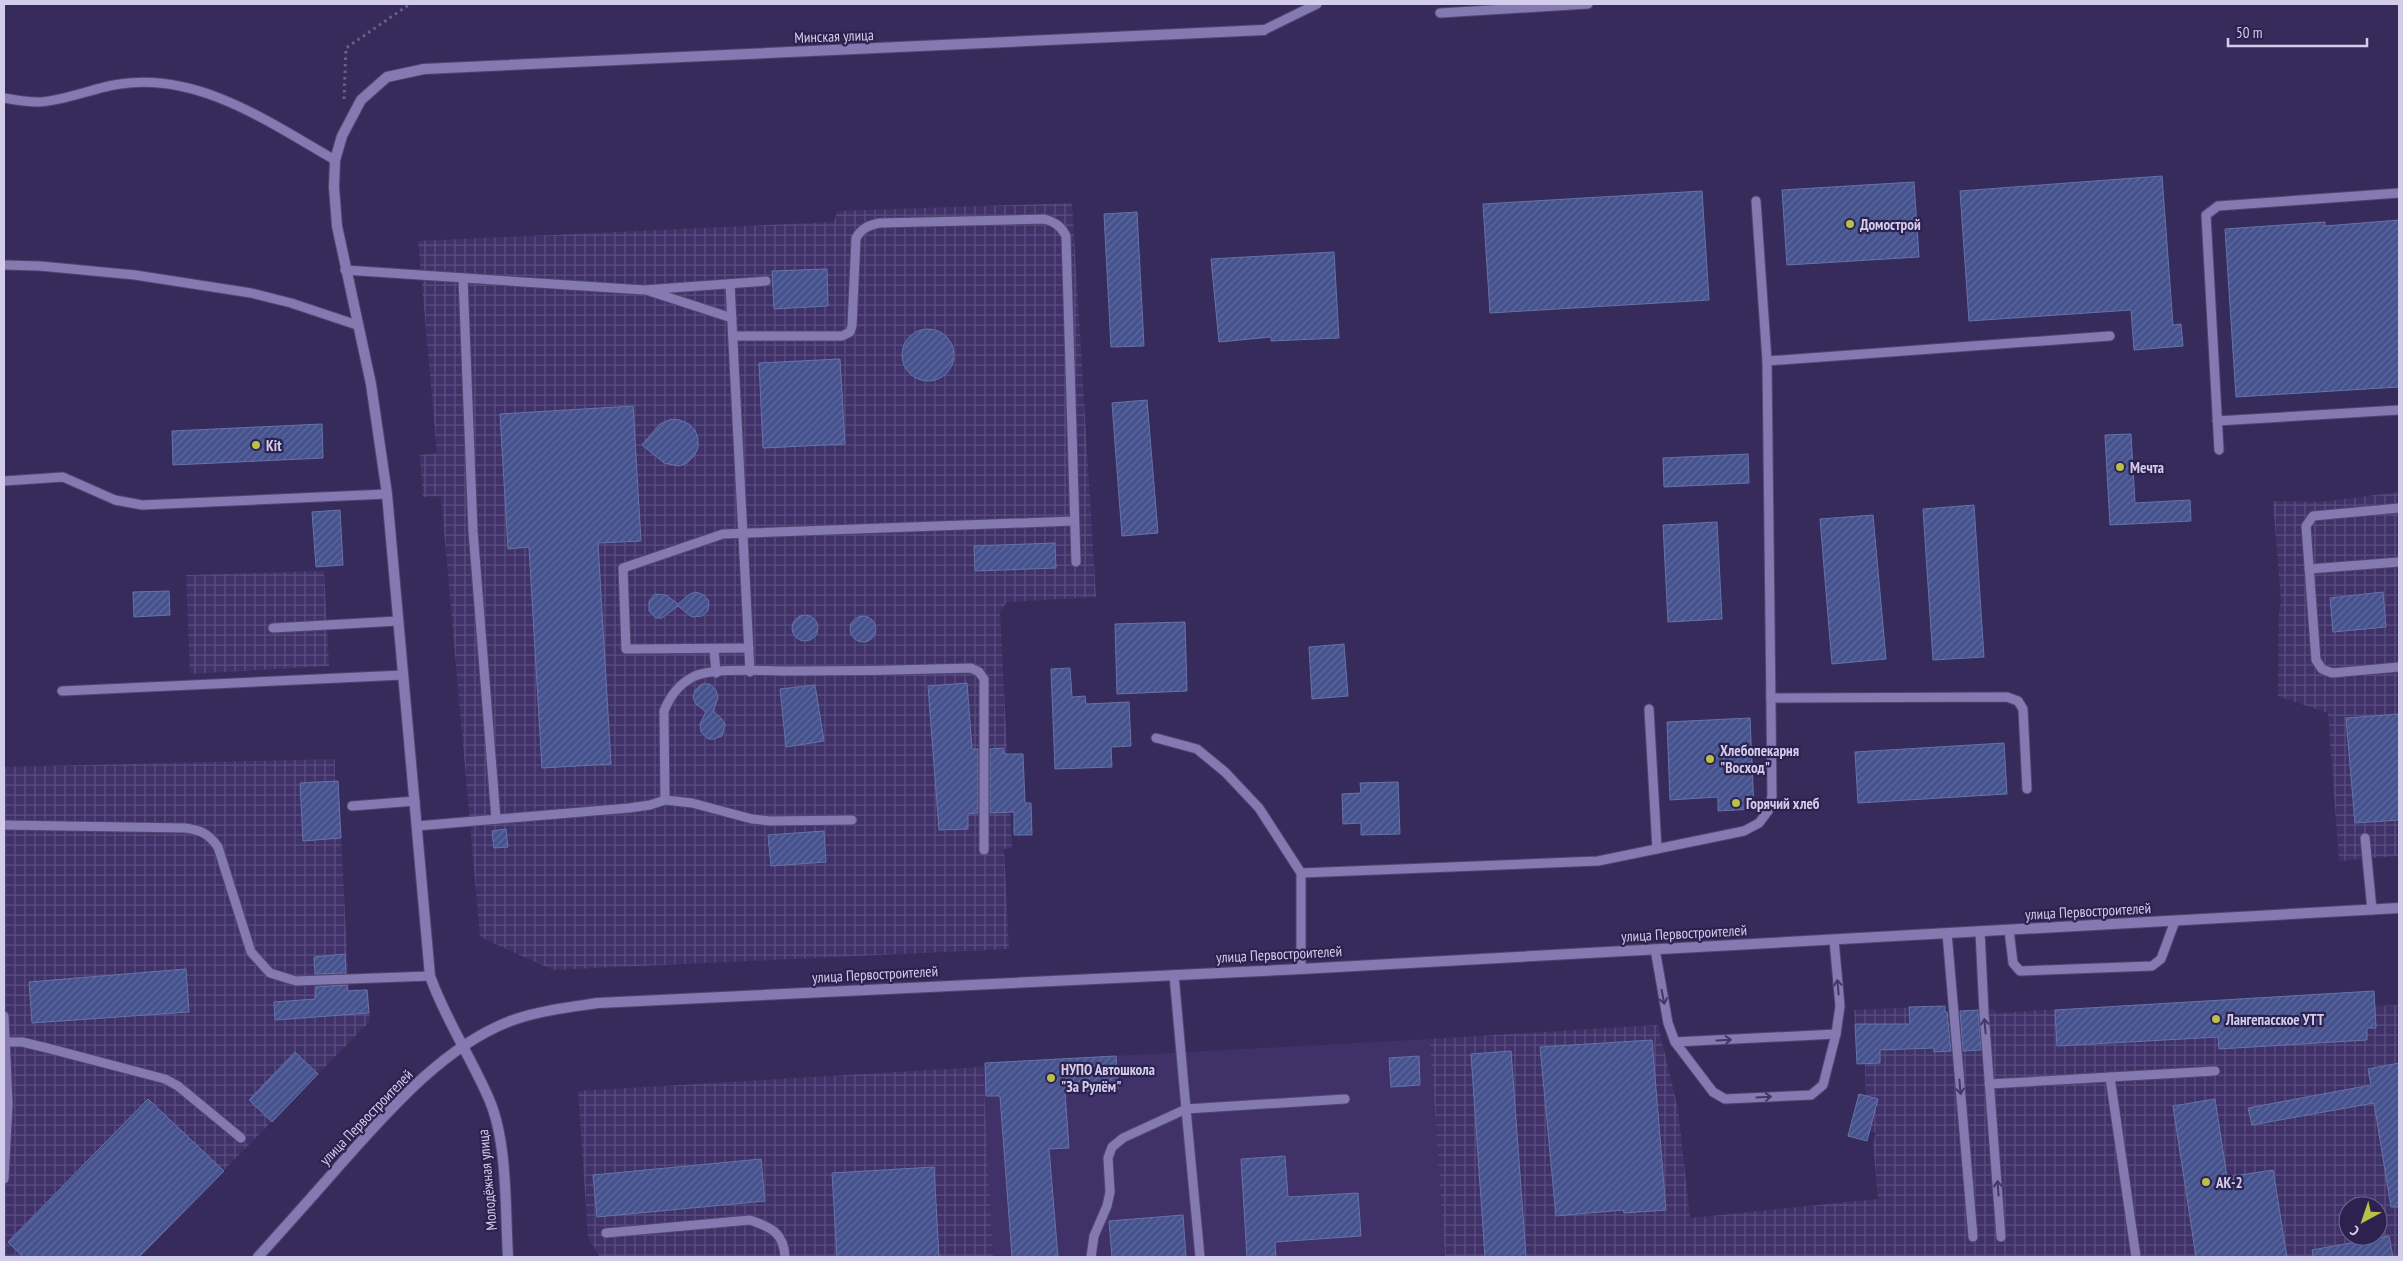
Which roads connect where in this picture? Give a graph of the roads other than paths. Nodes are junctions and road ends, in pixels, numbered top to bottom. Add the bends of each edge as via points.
1 (1317, 4) edge
2 (1588, 4) edge
3 (1440, 14) dead end
4 (1264, 30) joint
5 (4, 98) edge
6 (335, 160) junction
7 (2399, 193) edge
8 (1756, 201) dead end
9 (4, 265) edge
10 (345, 270) junction
11 (463, 278) junction
12 (766, 281) dead end
13 (730, 284) junction
14 (644, 290) junction
15 (732, 318) junction
16 (357, 325) junction
17 (733, 336) junction
18 (2110, 336) dead end
19 (1767, 361) junction
20 (2399, 410) edge
21 (2217, 421) junction
22 (2219, 450) dead end
23 (4, 481) edge
24 (387, 494) junction
25 (2399, 508) edge
26 (1074, 521) junction
27 (743, 533) junction
28 (1076, 562) dead end
29 (2399, 562) edge
30 (2309, 570) junction
31 (398, 621) junction
32 (273, 628) dead end
33 (714, 648) junction
34 (749, 648) junction
35 (2399, 667) edge
36 (750, 672) junction
37 (716, 673) junction
38 (403, 675) junction
39 (62, 691) dead end
40 (1771, 698) junction
41 (1649, 709) dead end
42 (1156, 738) dead end
43 (2027, 789) dead end
44 (666, 800) junction
45 (415, 801) junction
46 (352, 806) dead end
47 (496, 819) junction
48 (852, 820) dead end
49 (4, 825) edge
50 (417, 826) junction
51 (2365, 838) dead end
52 (1657, 849) junction
53 (984, 850) dead end
54 (1301, 873) junction
55 (2399, 908) edge
56 (2372, 910) junction
57 (2175, 921) junction
58 (2009, 930) junction
59 (1980, 931) junction
60 (1947, 934) junction
61 (1834, 940) junction
62 (1655, 949) junction
63 (1301, 968) junction
64 (1174, 975) junction
65 (430, 976) junction
66 (4, 1016) edge
67 (1836, 1034) junction
68 (5, 1042) edge
69 (1675, 1042) junction
70 (463, 1047) junction
71 (2215, 1070) dead end
72 (2110, 1077) junction
73 (1990, 1084) junction
74 (1345, 1099) dead end
75 (1186, 1109) junction
76 (240, 1138) dead end
77 (4, 1179) edge
78 (606, 1233) dead end
79 (1974, 1237) dead end
80 (2001, 1237) dead end
81 (258, 1257) edge
82 (508, 1257) edge
83 (785, 1257) edge
84 (1091, 1257) edge
85 (1200, 1257) edge
86 (2136, 1257) edge

1 - 4 lane
2 - 3 lane
4 - 6 street, Минская улица via 406,71 386,77 360,100 342,136
5 - 6 lane via 39,102 120,84 157,82 198,90 251,112
6 - 10 street, Минская улица via 337,226
7 - 21 lane via 2218,206 2206,215
8 - 19 lane
9 - 16 lane via 135,275 251,293 290,302
10 - 11 lane
10 - 16 street, Минская улица
11 - 14 lane
11 - 47 lane via 473,531
12 - 13 lane
13 - 14 lane
13 - 15 lane
14 - 15 lane
15 - 17 lane
16 - 24 street, Минская улица via 371,384
17 - 26 lane via 842,336 850,332 856,238 860,230 869,225 1053,221 1066,236
17 - 27 lane
18 - 19 lane
19 - 40 lane
20 - 21 lane
21 - 22 lane
23 - 24 lane via 63,478 115,500 142,505
24 - 31 street, Молодёжная улица
25 - 30 lane via 2313,516 2306,526
26 - 27 lane
26 - 28 lane
27 - 33 lane via 710,537 623,568 626,649
27 - 34 lane
29 - 30 lane
30 - 35 lane via 2316,660 2322,669 2332,674
31 - 32 lane
31 - 38 street, Молодёжная улица
33 - 34 lane
33 - 37 lane
34 - 36 lane
36 - 37 lane
36 - 53 lane via 971,668 979,672 984,679
37 - 44 lane via 692,677 679,686 666,705 663,721
38 - 39 lane
38 - 45 street, Молодёжная улица
40 - 43 lane via 2007,697 2018,701 2023,709
40 - 52 lane via 1772,796 1768,811 1759,824 1744,831
41 - 52 lane
42 - 54 lane via 1196,748 1225,772 1259,808
44 - 47 lane via 629,808
44 - 48 lane via 770,821
45 - 46 lane
45 - 50 street, Молодёжная улица
47 - 50 lane
49 - 65 lane via 199,830 211,836 218,847 251,952 270,973 296,981
50 - 65 street, Молодёжная улица
51 - 56 lane
52 - 54 lane via 1598,861
54 - 63 lane
55 - 56 street, улица Первостроителей
56 - 57 street, улица Первостроителей
57 - 58 street, улица Первостроителей
57 - 58 lane via 2161,959 2152,966 2020,971 2013,964
58 - 59 street, улица Первостроителей
59 - 60 street, улица Первостроителей
73 -> 59 lane
60 - 61 street, улица Первостроителей
60 -> 79 lane
61 - 62 street, улица Первостроителей
67 -> 61 lane via 1840,1006
62 - 63 street, улица Первостроителей
62 -> 69 lane via 1668,1023
63 - 64 street, улица Первостроителей
64 - 70 street, улица Первостроителей via 598,1003 553,1009 516,1019
64 - 75 lane
65 - 70 street, Молодёжная улица
66 - 68 lane
69 -> 67 lane
69 -> 67 lane via 1713,1092 1725,1099 1811,1095 1823,1085
68 - 76 lane via 22,1042 165,1079 178,1086
68 - 77 lane via 8,1104
70 - 81 street, улица Первостроителей via 381,1119
70 - 82 street, Молодёжная улица via 490,1100 498,1124
71 - 72 lane
72 - 73 lane
72 - 86 lane
80 -> 73 lane
74 - 75 lane
75 - 84 lane via 1123,1138 1112,1147 1108,1158 1110,1192 1094,1236
75 - 85 lane
78 - 83 lane via 750,1220 777,1233 784,1246

